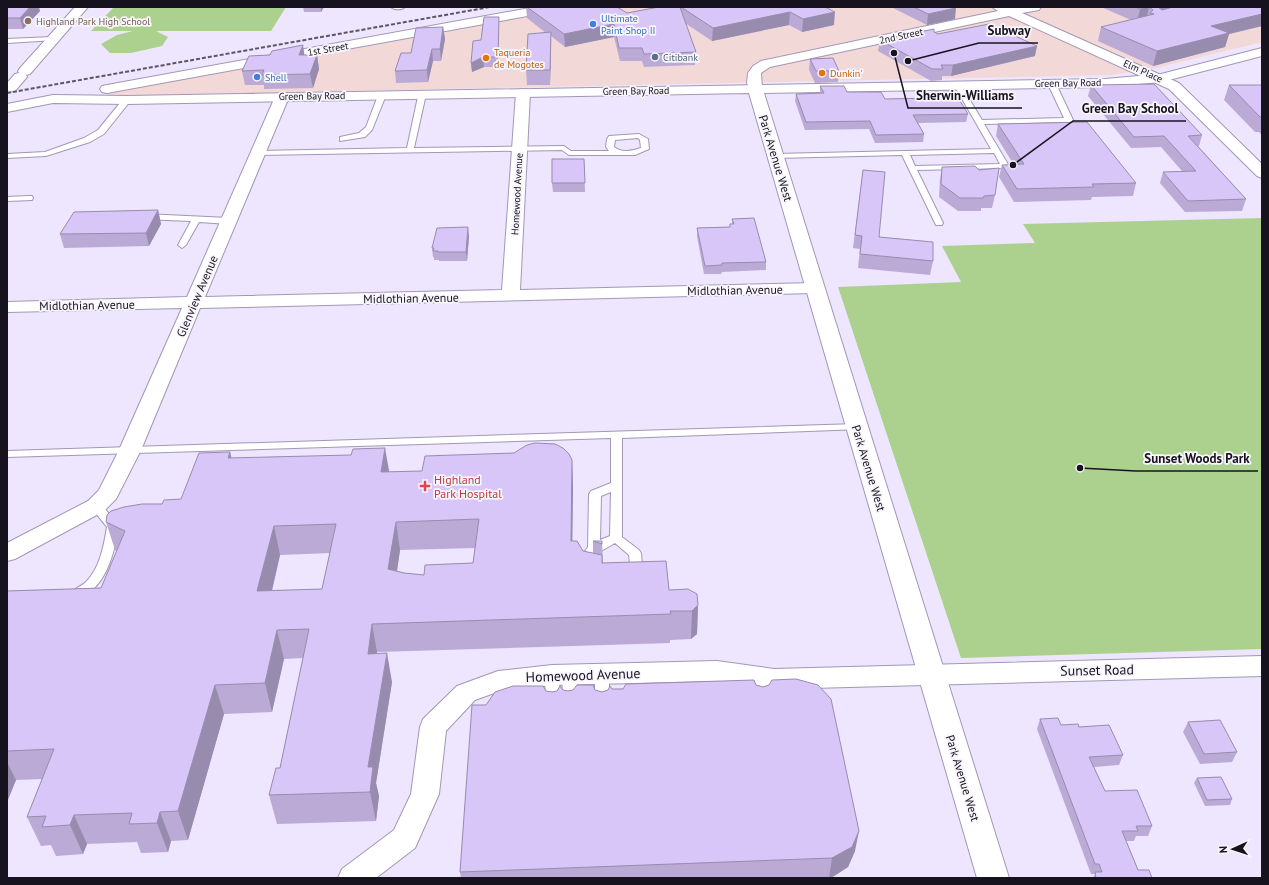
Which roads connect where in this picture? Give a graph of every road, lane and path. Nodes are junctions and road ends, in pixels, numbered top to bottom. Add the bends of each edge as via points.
1 (82, 7) edge
2 (394, 7) edge
3 (402, 7) edge
4 (555, 7) edge
5 (998, 7) edge
6 (1035, 7) edge
7 (1010, 12) junction
8 (7, 36) edge
9 (21, 40) junction
10 (53, 40) junction
11 (7, 41) edge
12 (1260, 54) edge
13 (766, 64) joint
14 (1160, 78) junction
15 (1052, 84) junction
16 (958, 85) junction
17 (10, 88) dead end
18 (755, 88) junction
19 (523, 92) junction
20 (422, 94) junction
21 (382, 95) junction
22 (282, 97) junction
23 (53, 100) junction
24 (127, 100) junction
25 (7, 108) edge
26 (980, 122) junction
27 (343, 139) dead end
28 (520, 148) junction
29 (410, 150) junction
30 (996, 151) junction
31 (258, 153) junction
32 (620, 153) dead end
33 (905, 153) junction
34 (7, 156) edge
35 (775, 156) junction
36 (1259, 167) edge
37 (912, 168) junction
38 (29, 198) dead end
39 (7, 199) edge
40 (134, 218) edge
41 (196, 220) junction
42 (229, 221) junction
43 (939, 222) dead end
44 (182, 245) dead end
45 (815, 288) junction
46 (511, 296) junction
47 (194, 302) junction
48 (7, 307) edge
49 (857, 427) junction
50 (617, 435) junction
51 (130, 450) junction
52 (7, 454) edge
53 (617, 484) junction
54 (102, 500) junction
55 (616, 538) junction
56 (594, 548) junction
57 (7, 553) edge
58 (588, 575) edge
59 (621, 576) edge
60 (62, 600) edge
61 (1262, 666) edge
62 (931, 674) junction
63 (561, 675) junction
64 (612, 679) junction
65 (569, 705) edge
66 (553, 706) edge
67 (602, 706) edge
68 (354, 878) edge
69 (993, 878) edge

1 - 10 street
2 - 3 lane
4 - 23 street, 1st Street
5 - 7 street, Elm Place
6 - 7 street, 2nd Street
7 - 13 street, 2nd Street
7 - 14 street, Elm Place
8 - 9 lane
9 - 10 lane
9 - 11 lane
10 - 17 street
12 - 14 street, Green Bay Road
13 - 18 street, Park Avenue West via 755,70 752,76
14 - 15 street, Green Bay Road
14 - 36 street, Elm Place via 1175,86
15 - 16 street, Green Bay Road
15 - 26 lane via 1069,120
16 - 18 street, Green Bay Road
16 - 26 lane
18 - 19 street, Green Bay Road
18 - 35 street, Park Avenue West
19 - 20 street, Green Bay Road
19 - 28 street, Homewood Avenue
20 - 21 street, Green Bay Road
20 - 29 lane
21 - 22 street, Green Bay Road
21 - 27 lane via 369,128 362,135
22 - 24 street, Green Bay Road
22 - 31 street, Glenview Avenue
23 - 24 street, Green Bay Road
23 - 25 street, Green Bay Road
24 - 34 lane via 101,132 87,140 46,154
26 - 30 lane
28 - 29 lane
28 - 32 lane via 564,148 570,153
28 - 46 street, Homewood Avenue
29 - 31 lane
30 - 33 lane
30 - 37 lane via 1005,166
31 - 42 street, Glenview Avenue
33 - 35 lane
33 - 37 lane
35 - 45 street, Park Avenue West
37 - 43 lane
38 - 39 lane
40 - 41 lane via 172,216
41 - 42 lane
41 - 44 lane
42 - 47 street, Glenview Avenue
45 - 46 street, Midlothian Avenue
45 - 49 street, Park Avenue West
46 - 47 street, Midlothian Avenue
47 - 48 street, Midlothian Avenue
47 - 51 street, Glenview Avenue
49 - 50 lane
49 - 62 street, Park Avenue West
50 - 51 lane
50 - 53 lane
51 - 52 lane
51 - 54 street, Glenview Avenue
53 - 55 lane
53 - 56 lane via 595,494
54 - 57 street
54 - 60 lane via 113,526 110,546 97,577 84,592
55 - 56 lane
55 - 59 lane via 635,553 636,565 628,574
56 - 58 lane via 587,555 584,565
61 - 62 street, Sunset Road
62 - 64 street, Homewood Avenue via 771,684 717,671
62 - 69 street, Park Avenue West
63 - 64 street, Homewood Avenue
63 - 65 lane
63 - 66 lane
63 - 68 street, Homewood Avenue via 498,681 466,693 433,727 425,794 405,839
64 - 67 lane

